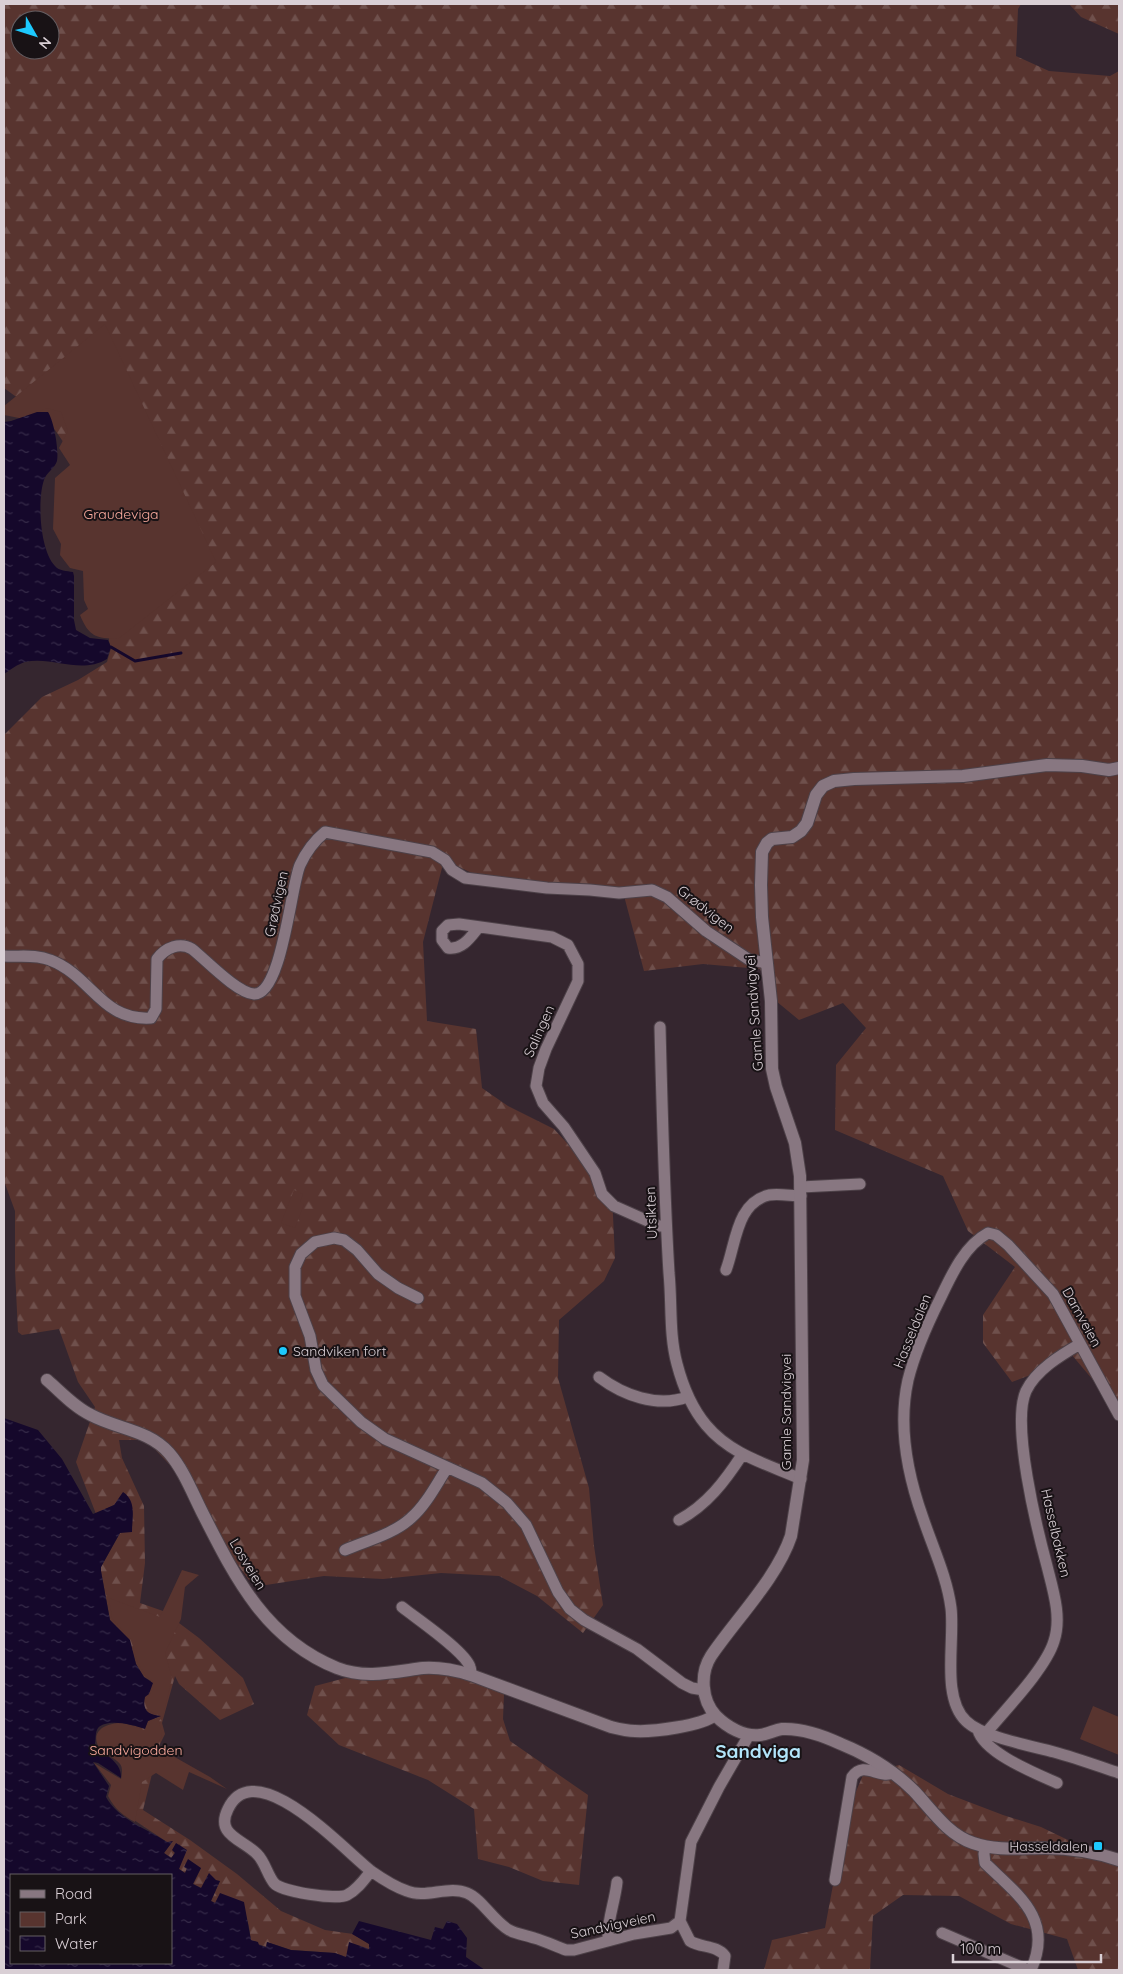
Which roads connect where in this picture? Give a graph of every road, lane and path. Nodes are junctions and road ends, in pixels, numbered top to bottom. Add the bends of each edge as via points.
1 (1119, 768) edge
2 (478, 928) dead end
3 (4, 956) edge
4 (766, 963) junction
5 (660, 1027) dead end
6 (860, 1184) dead end
7 (801, 1192) junction
8 (666, 1226) junction
9 (979, 1238) joint
10 (726, 1270) dead end
11 (418, 1298) dead end
12 (1080, 1344) junction
13 (599, 1377) dead end
14 (47, 1380) dead end
15 (687, 1397) junction
16 (1119, 1415) edge
17 (742, 1455) junction
18 (447, 1468) junction
19 (801, 1480) junction
20 (679, 1520) dead end
21 (345, 1550) dead end
22 (402, 1607) dead end
23 (471, 1675) junction
24 (704, 1690) junction
25 (715, 1715) junction
26 (983, 1731) junction
27 (749, 1735) junction
28 (1119, 1773) edge
29 (894, 1774) junction
30 (1057, 1783) dead end
31 (986, 1847) junction
32 (1119, 1860) edge
33 (371, 1871) junction
34 (835, 1880) dead end
35 (616, 1882) dead end
36 (680, 1920) junction
37 (942, 1933) dead end
38 (608, 1940) junction
39 (723, 1970) edge
40 (1029, 1970) edge

1 - 4 street, Gamle Sandvigvei via 1047,765 962,776 847,780 824,786 816,794 801,832 769,841 762,852
2 - 8 street, Salingen via 552,937 568,945 578,964 578,981 546,1049 536,1086 543,1103 564,1127 595,1173 602,1194 614,1206
3 - 4 street, Grødvigen via 49,959 74,974 110,1008 127,1016 151,1018 156,1009 157,959 169,948 178,946 192,949 239,988 255,994 266,986 282,948 299,866 310,847 326,832 432,852 465,878 619,894 652,890 667,897 701,926 748,958
4 - 7 street, Gamle Sandvigvei via 771,1001 772,1068 795,1143
5 - 8 street, Utsikten
6 - 7 street
7 - 10 street via 770,1195 753,1202 738,1231
7 - 19 street, Gamle Sandvigvei
8 - 15 street, Utsikten via 673,1341
9 - 12 street, Damveien via 988,1233 996,1235 1023,1260 1054,1294
9 - 26 street, Hasseldalen via 947,1284 926,1328 908,1381 904,1422 909,1469 922,1516 947,1583 951,1610 951,1687 955,1708 966,1721
11 - 18 street via 378,1274 344,1240 334,1238 314,1242 301,1254 295,1268 295,1296 323,1385 361,1422 385,1439
12 - 16 street, Damveien
12 - 26 street, Hasselbakken via 1035,1378 1026,1392 1020,1413 1035,1519 1055,1596 1058,1618 1055,1640 1044,1662
13 - 15 street via 623,1392 647,1399 663,1402
14 - 23 street, Losveien via 85,1412 153,1438 169,1453 228,1564 259,1611 288,1640 317,1659 353,1673 396,1673 424,1668 450,1669
15 - 17 street, Utsikten via 706,1426
17 - 19 street, Utsikten
17 - 20 street via 705,1502
18 - 21 street via 411,1518 398,1528
18 - 24 street via 482,1483 507,1503 526,1525 558,1592 570,1609 637,1649 682,1683
19 - 24 street, Gamle Sandvigvei via 787,1548 707,1663
22 - 23 street via 466,1660 471,1667
23 - 25 street, Losveien via 611,1727 633,1731 651,1732 697,1723
24 - 25 street, Gamle Sandvigvei
25 - 27 street via 732,1728
26 - 28 street, Hasseldalen
26 - 30 street via 980,1737 996,1752
27 - 29 street via 782,1729 810,1733 865,1755
27 - 36 street via 691,1842
29 - 31 street via 951,1830
29 - 34 street via 865,1768 852,1777
31 - 32 street via 1062,1848
31 - 40 street via 985,1863 1026,1903 1036,1920 1039,1940 1035,1960
33 - 33 street, Sandvigveien via 307,1815 276,1797 254,1791 243,1792 224,1818 225,1828 257,1854 275,1884 286,1889 346,1896
33 - 38 street, Sandvigveien via 408,1892 425,1894 456,1890 468,1893 494,1920 510,1931 566,1950
35 - 38 street
36 - 38 street, Sandvigveien via 671,1928
36 - 39 street via 690,1941 722,1952 725,1956
37 - 40 street

